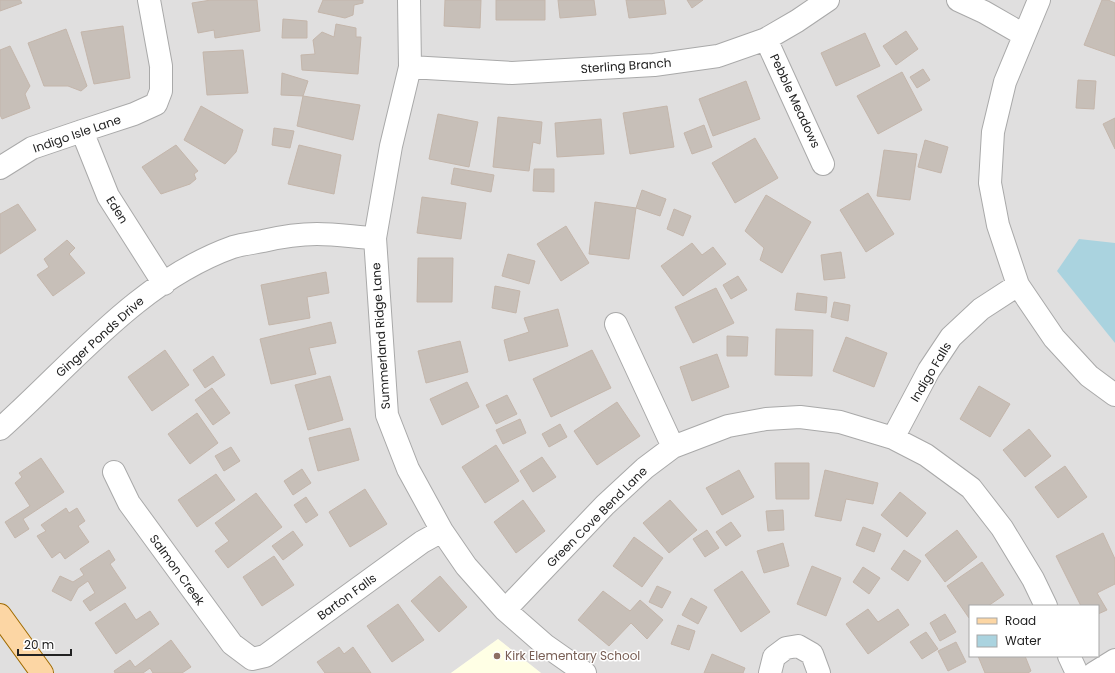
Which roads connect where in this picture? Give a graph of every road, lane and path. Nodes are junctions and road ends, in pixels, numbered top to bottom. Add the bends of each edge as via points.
1 (149, 0) edge
2 (409, 0) edge
3 (828, 0) edge
4 (958, 0) edge
5 (1039, 0) edge
6 (1024, 36) junction
7 (766, 39) junction
8 (410, 67) junction
9 (82, 131) junction
10 (823, 164) dead end
11 (0, 168) edge
12 (375, 238) junction
13 (164, 284) junction
14 (1018, 285) junction
15 (616, 324) dead end
16 (1115, 395) edge
17 (0, 429) edge
18 (893, 438) junction
19 (673, 447) junction
20 (114, 472) dead end
21 (442, 531) junction
22 (1046, 605) edge
23 (505, 610) junction
24 (0, 615) edge
25 (1069, 657) edge
26 (252, 659) joint
27 (1115, 660) edge
28 (42, 673) edge
29 (585, 673) edge
30 (770, 673) edge
31 (819, 673) edge
32 (1077, 673) edge
33 (1094, 673) edge

1 - 9 street, Indigo Isle Lane via 161,66 161,91 156,104
2 - 8 street, Summerland Ridge Lane
3 - 7 street, Sterling Branch
4 - 6 street
5 - 6 street
6 - 14 street via 1005,82 993,132 990,184 998,225
7 - 8 street, Sterling Branch via 718,56 654,65 512,72
7 - 10 street, Pebble Meadows
8 - 12 street, Summerland Ridge Lane via 391,146
9 - 11 street, Indigo Isle Lane via 32,148
9 - 13 street, Eden via 108,196
12 - 13 street, Ginger Ponds Drive via 317,234 280,237 234,247 195,264
12 - 21 street, Summerland Ridge Lane via 387,415 408,469
13 - 17 street, Ginger Ponds Drive via 137,301 94,339
14 - 16 street via 1054,338 1089,376
14 - 18 street, Indigo Falls via 981,309 951,338 929,370
15 - 19 street
18 - 19 street, Green Cove Bend Lane via 840,422 800,417 766,418 728,426
18 - 22 street, Green Cove Bend Lane via 926,455 971,488 1002,528 1034,579
19 - 23 street, Green Cove Bend Lane via 645,468 605,505
20 - 26 street, Salmon Creek via 129,503 232,644
21 - 23 street, Summerland Ridge Lane via 466,566
21 - 26 street, Barton Falls via 422,542 265,656
23 - 29 street, Summerland Ridge Lane via 545,645
24 - 28 main road
25 - 32 street
27 - 33 street
30 - 31 street via 774,657 786,648 798,646 812,654

